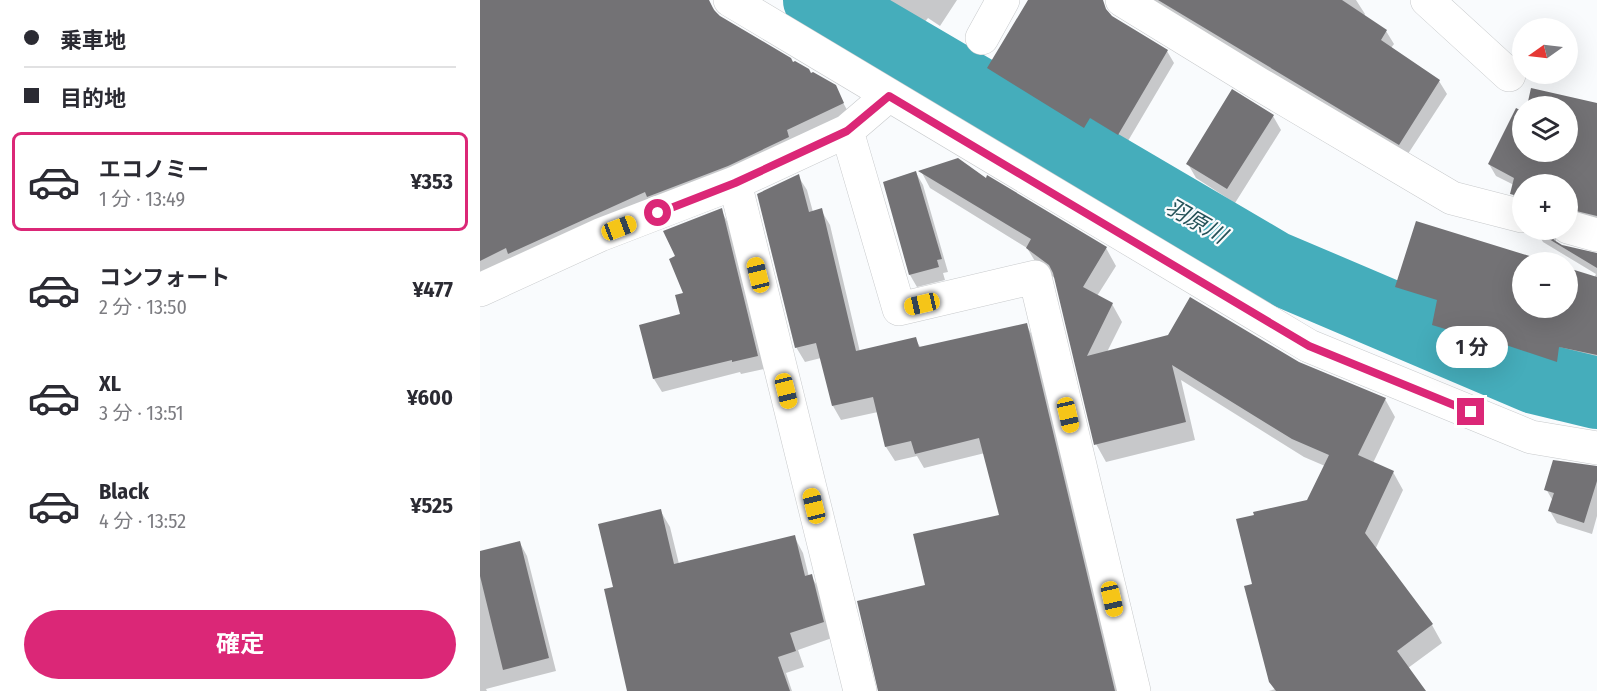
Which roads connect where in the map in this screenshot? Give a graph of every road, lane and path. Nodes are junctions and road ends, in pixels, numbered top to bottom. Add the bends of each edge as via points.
1 (730, 0) edge
2 (1003, 0) edge
3 (1122, 0) edge
4 (1427, 0) edge
5 (982, 38) dead end
6 (1509, 75) dead end
7 (889, 96) junction
8 (847, 131) junction
9 (735, 183) junction
10 (1512, 213) edge
11 (1578, 230) edge
12 (1597, 235) edge
13 (480, 290) edge
14 (1597, 448) edge
15 (860, 691) edge
16 (1134, 691) edge

1 - 7 street
2 - 5 street
3 - 10 street via 1452,198
4 - 6 street
7 - 8 street
7 - 14 street via 1309,346 1531,437
8 - 9 street
8 - 16 street via 899,309 1035,277
9 - 13 street via 600,236
9 - 15 street
11 - 12 street

